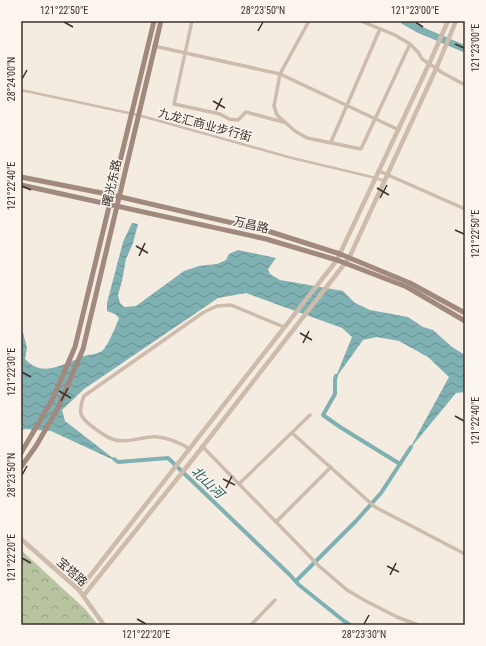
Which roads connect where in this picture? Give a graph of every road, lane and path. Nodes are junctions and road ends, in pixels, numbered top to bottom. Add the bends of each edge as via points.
1 (154, 21) edge
2 (161, 21) edge
3 (192, 21) edge
4 (309, 21) edge
5 (360, 21) edge
6 (456, 21) edge
7 (447, 23) edge
8 (380, 29) junction
9 (410, 44) junction
10 (154, 46) junction
11 (185, 53) junction
12 (429, 64) junction
13 (436, 69) junction
14 (280, 74) junction
15 (465, 85) edge
16 (21, 90) edge
17 (347, 105) junction
18 (132, 114) junction
19 (138, 116) junction
20 (376, 119) junction
21 (285, 122) junction
22 (399, 130) junction
23 (331, 142) junction
24 (379, 171) junction
25 (387, 175) junction
26 (21, 177) edge
27 (376, 178) junction
28 (384, 181) junction
29 (21, 185) edge
30 (112, 196) junction
31 (119, 197) junction
32 (110, 204) junction
33 (117, 206) junction
34 (465, 209) edge
35 (340, 254) junction
36 (349, 258) junction
37 (337, 260) junction
38 (344, 264) junction
39 (465, 313) edge
40 (465, 321) edge
41 (284, 327) junction
42 (310, 415) dead end
43 (292, 433) junction
44 (202, 446) junction
45 (190, 449) junction
46 (21, 453) edge
47 (21, 467) edge
48 (331, 467) junction
49 (239, 484) junction
50 (276, 522) junction
51 (21, 539) edge
52 (465, 554) edge
53 (79, 590) junction
54 (84, 595) junction
55 (275, 600) dead end
56 (104, 625) edge
57 (251, 625) edge
58 (418, 625) edge

1 - 18 main road, 曙光东路
2 - 10 main road, 曙光东路
3 - 11 street
4 - 14 street
5 - 8 street
6 - 13 street
7 - 12 street
8 - 9 street
8 - 17 street
9 - 12 street
9 - 20 street
10 - 11 street
10 - 19 main road, 曙光东路
11 - 14 street
11 - 21 street via 174,104 220,114 229,119 238,120 246,112
12 - 13 street
12 - 22 street
13 - 15 street
13 - 25 street
14 - 17 street
14 - 21 street via 274,106 277,115
16 - 18 street, 九龙汇商业步行街
17 - 20 street
17 - 23 street
18 - 19 street, 九龙汇商业步行街
18 - 30 main road, 曙光东路
19 - 27 street, 九龙汇商业步行街
19 - 31 main road, 曙光东路
20 - 22 street
20 - 23 street via 362,149
21 - 23 street via 307,138
22 - 24 street
24 - 25 street
24 - 27 street
25 - 28 street
25 - 34 street
26 - 30 main road, 万昌路
27 - 28 street, 九龙汇商业步行街
27 - 35 street
28 - 36 street
29 - 32 main road, 万昌路
30 - 31 main road, 万昌路
30 - 32 main road, 曙光东路
31 - 33 main road, 曙光东路
31 - 35 main road, 万昌路 via 271,232
32 - 33 main road, 万昌路
32 - 46 main road, 曙光东路 via 75,347 52,400
33 - 37 main road, 万昌路 via 266,239
33 - 47 main road, 曙光东路 via 83,349 58,408
35 - 36 main road, 万昌路
35 - 37 street
36 - 38 street
36 - 39 main road, 万昌路 via 410,283
37 - 38 main road, 万昌路
37 - 41 street
38 - 40 main road, 万昌路 via 407,287
38 - 44 street
41 - 45 street
41 - 45 street via 231,305 216,306 84,396 81,415 85,421 116,440 156,436
42 - 43 street
43 - 48 street
43 - 49 street
44 - 49 street
44 - 54 street
45 - 53 street
48 - 50 street
48 - 52 street via 375,506
49 - 50 street
50 - 58 street via 319,566 347,590 397,617
51 - 53 street, 宝塔路
53 - 54 street, 宝塔路
54 - 56 street, 宝塔路
55 - 57 street

